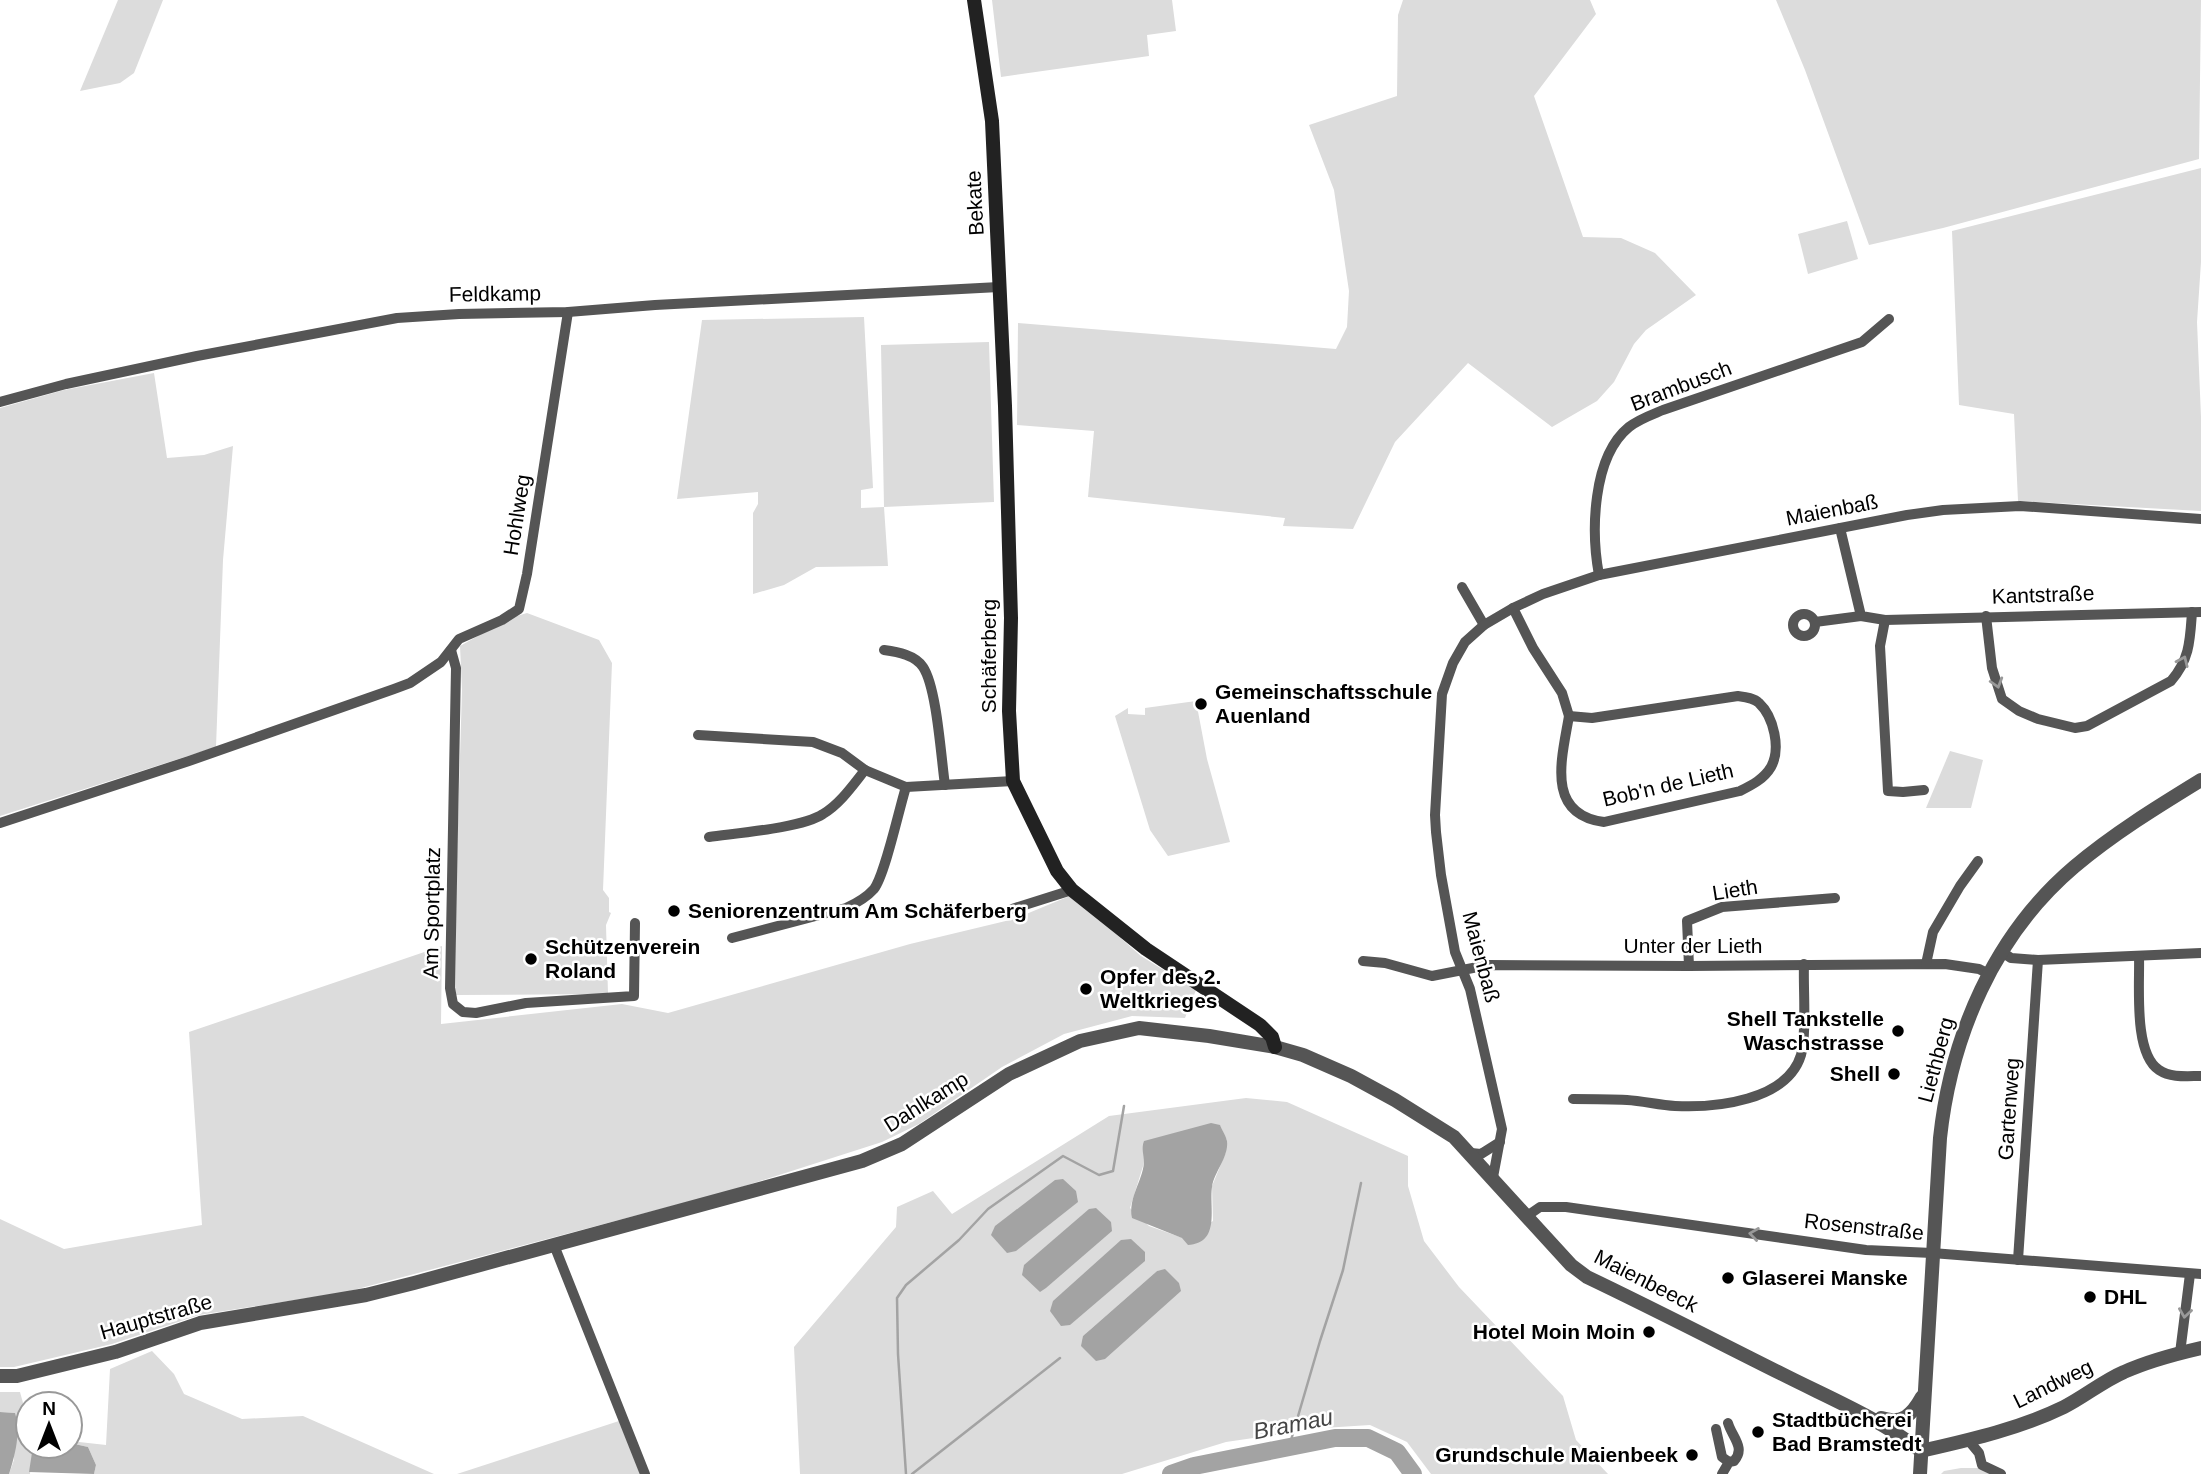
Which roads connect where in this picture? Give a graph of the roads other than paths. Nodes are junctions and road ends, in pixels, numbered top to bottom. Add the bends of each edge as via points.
1 (974, 0) edge
2 (999, 287) junction
3 (568, 312) junction
4 (1889, 319) dead end
5 (0, 402) edge
6 (1005, 406) joint
7 (2201, 519) edge
8 (1840, 528) junction
9 (1599, 575) junction
10 (1462, 587) dead end
11 (1513, 608) junction
12 (2197, 612) edge
13 (1861, 616) junction
14 (1986, 616) junction
15 (1885, 620) junction
16 (1815, 622) dead end
17 (1484, 625) junction
18 (451, 650) junction
19 (884, 650) dead end
20 (1569, 716) junction
21 (698, 735) dead end
22 (865, 770) junction
23 (2201, 780) edge
24 (1013, 781) junction
25 (945, 785) junction
26 (906, 787) junction
27 (1924, 790) dead end
28 (0, 823) edge
29 (709, 837) dead end
30 (1978, 861) dead end
31 (1072, 890) junction
32 (1835, 898) dead end
33 (1012, 909) dead end
34 (635, 923) dead end
35 (732, 938) dead end
36 (2002, 952) junction
37 (2201, 953) edge
38 (2139, 956) junction
39 (2038, 960) junction
40 (1363, 961) dead end
41 (1804, 964) junction
42 (1926, 964) junction
43 (1689, 966) junction
44 (1461, 969) junction
45 (1989, 974) junction
46 (1275, 1047) junction
47 (2201, 1076) edge
48 (1573, 1099) dead end
49 (1500, 1142) junction
50 (1471, 1153) junction
51 (1493, 1177) junction
52 (1527, 1216) junction
53 (555, 1245) junction
54 (1932, 1253) junction
55 (2018, 1260) junction
56 (2196, 1274) edge
57 (366, 1295) joint
58 (2201, 1348) edge
59 (2180, 1353) junction
60 (0, 1376) edge
61 (1925, 1393) junction
62 (1854, 1408) junction
63 (1728, 1423) dead end
64 (1716, 1429) dead end
65 (1969, 1441) junction
66 (1921, 1451) junction
67 (1729, 1462) junction
68 (645, 1474) edge
69 (1722, 1474) edge
70 (1920, 1474) edge
71 (2001, 1474) edge

1 - 2 main road, Bekate via 992,121
2 - 3 street, Feldkamp
2 - 6 main road, Bekate
3 - 5 street, Feldkamp via 397,318 197,356
3 - 18 street, Hohlweg via 519,609 459,639
4 - 9 street, Brambusch via 1862,342 1663,410 1629,427 1611,450 1594,509
6 - 24 main road, Schäferberg
7 - 8 street, Maienbaß via 2020,506 1935,511
8 - 9 street, Maienbaß
8 - 13 street
9 - 11 street, Maienbaß
10 - 17 street
11 - 17 street, Maienbaß
11 - 20 street via 1562,694
12 - 14 street, Kantstraße
14 -> 12 street via 1992,668 2002,699 2038,719 2075,728 2096,723 2171,681 2187,658
13 - 15 street, Kantstraße
13 - 16 street, Kantstraße
14 - 15 street, Kantstraße
15 - 27 street via 1880,646 1888,790
17 - 44 street, Maienbaß via 1465,642 1452,663 1442,694 1439,735 1436,832
18 - 28 street, Hohlweg via 410,683
18 - 34 street, Am Sportplatz via 456,668 453,1004 463,1012 477,1013 526,1003 634,996
19 - 25 street via 911,657 923,667 932,688
20 - 20 street, Bob'n de Lieth via 1592,718 1738,696 1759,703 1774,732 1776,748 1772,765 1753,785 1604,822 1590,820 1572,808 1562,788 1561,758
21 - 22 street via 813,742 842,753
22 - 26 street
22 - 29 street via 823,815 801,823
23 - 36 street, Liethberg via 2072,869 2043,897
24 - 25 street
24 - 31 main road, Schäferberg via 1057,871
25 - 26 street
26 - 35 street via 876,887 862,900
30 - 42 street via 1933,932
31 - 33 street
31 - 46 main road, Schäferberg via 1146,949 1260,1026
32 - 43 street, Lieth via 1722,907 1687,921
36 - 39 street via 2011,958
36 - 45 street, Liethberg
37 - 38 street
38 - 39 street
38 - 47 street via 2141,1038 2150,1062 2159,1071 2176,1076
39 - 55 street, Gartenweg
40 - 44 street, Unter der Lieth via 1432,976
41 - 42 street, Unter der Lieth
41 - 43 street, Unter der Lieth
41 - 48 street via 1801,1056 1773,1088 1720,1105
42 - 45 street, Unter der Lieth via 1959,965
43 - 44 street, Unter der Lieth via 1488,965
44 - 49 street, Maienbaß via 1470,989 1502,1129
45 - 54 street, Liethberg via 1958,1046 1948,1084
46 - 50 street, Maienbeeck via 1351,1076 1454,1137
46 - 53 street, Dahlkamp via 1139,1028 1080,1041 1009,1074 902,1144 862,1161
49 - 50 street via 1481,1154
49 - 51 street, Maienbaß
50 - 51 street, Maienbeeck
51 - 52 street, Maienbeeck
54 -> 52 street, Rosenstraße via 1866,1251 1566,1207 1540,1207
52 - 62 street, Maienbeeck via 1587,1277
53 - 57 street, Dahlkamp
53 - 68 street
54 - 55 street, Rosenstraße
54 - 61 street, Liethberg
55 - 56 street, Rosenstraße
56 -> 59 street
57 - 60 street, Hauptstraße via 200,1323 115,1352
58 - 59 street, Landweg
59 - 65 street, Landweg via 2123,1372 2063,1408
61 - 62 street via 1905,1419 1895,1422
61 - 66 street, Liethberg
62 - 66 street, Maienbeeck
63 - 67 street via 1740,1449 1738,1457
64 - 67 street via 1722,1457
65 - 66 street, Landweg
65 - 71 street via 1982,1465
66 - 70 street, Liethberg
67 - 69 street

